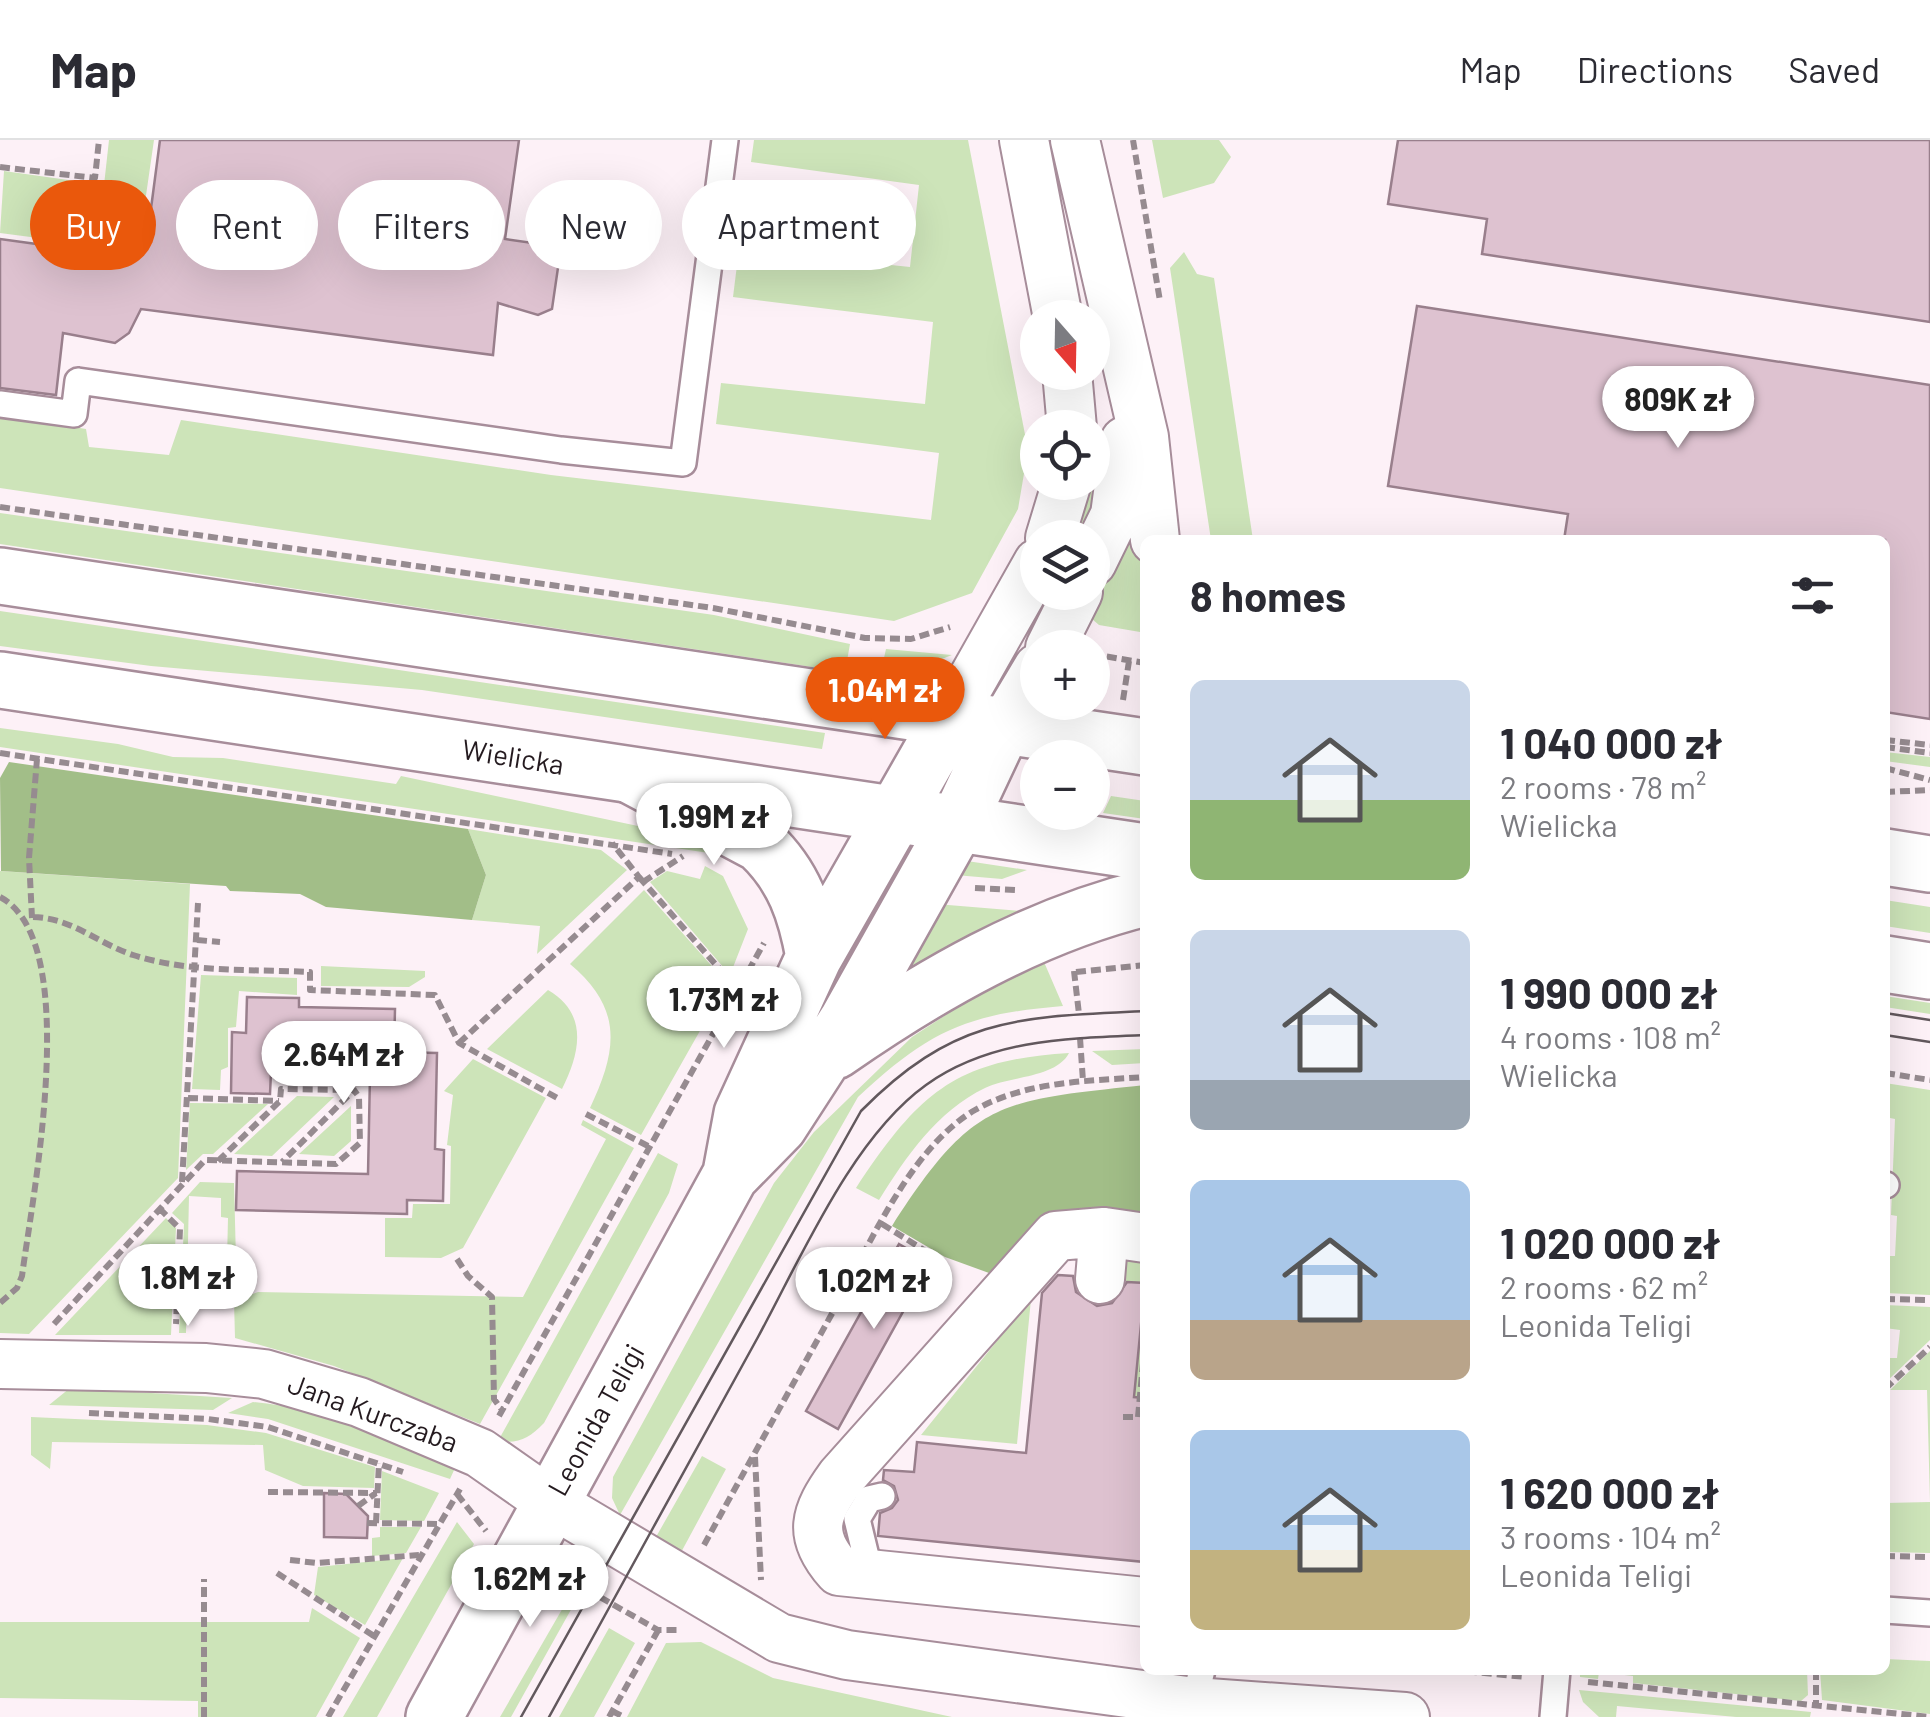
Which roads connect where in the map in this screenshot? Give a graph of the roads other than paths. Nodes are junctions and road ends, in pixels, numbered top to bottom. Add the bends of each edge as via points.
1 (724, 140) edge
2 (1024, 140) edge
3 (1075, 140) edge
4 (1055, 300) edge
5 (1120, 343) junction
6 (0, 404) edge
7 (1110, 525) edge
8 (1154, 535) edge
9 (0, 576) edge
10 (1020, 594) edge
11 (0, 680) edge
12 (1020, 698) edge
13 (950, 716) junction
14 (1004, 724) junction
15 (1133, 728) edge
16 (629, 775) junction
17 (892, 812) junction
18 (958, 823) junction
19 (1140, 851) edge
20 (1890, 858) edge
21 (1930, 864) edge
22 (1140, 899) edge
23 (814, 957) junction
24 (1890, 965) edge
25 (1930, 970) edge
26 (816, 1064) junction
27 (730, 1176) junction
28 (1116, 1250) edge
29 (0, 1364) edge
30 (882, 1496) dead end
31 (550, 1502) junction
32 (870, 1573) junction
33 (1140, 1601) edge
34 (1890, 1610) edge
35 (1930, 1613) edge
36 (1556, 1675) edge
37 (1196, 1696) edge
38 (434, 1717) edge
39 (1405, 1717) edge
40 (1553, 1717) edge

1 - 6 lane via 683,462 78,381 74,414
2 - 4 street
3 - 5 street
5 - 7 street via 1126,456
5 - 8 street via 1144,437
9 - 13 main road
10 - 13 street
11 - 16 main road, Wielicka
12 - 14 street
13 - 14 main road
13 - 17 main road, Leonida Teligi
14 - 15 main road
14 - 18 main road, Leonida Teligi
16 - 17 main road, Wielicka
16 - 23 main road via 760,844 787,872 807,916
17 - 18 main road, Wielicka
17 - 23 main road, Leonida Teligi
18 - 19 main road, Wielicka
18 - 26 main road, Leonida Teligi
20 - 21 main road
22 - 26 main road via 1015,944 893,1011
23 - 27 main road, Leonida Teligi via 742,1114
24 - 25 main road
26 - 27 main road, Leonida Teligi via 779,1126
27 - 31 main road, Leonida Teligi
28 - 32 street via 1056,1236 822,1504 814,1528 830,1560 839,1571
29 - 31 street, Jana Kurczaba via 206,1368 290,1381 480,1454
30 - 32 lane via 869,1499 856,1519
31 - 37 street, Jana Kurczaba via 779,1638 846,1655
31 - 38 main road, Leonida Teligi
32 - 33 street
34 - 35 lane
36 - 40 lane
37 - 39 street, Jana Kurczaba

